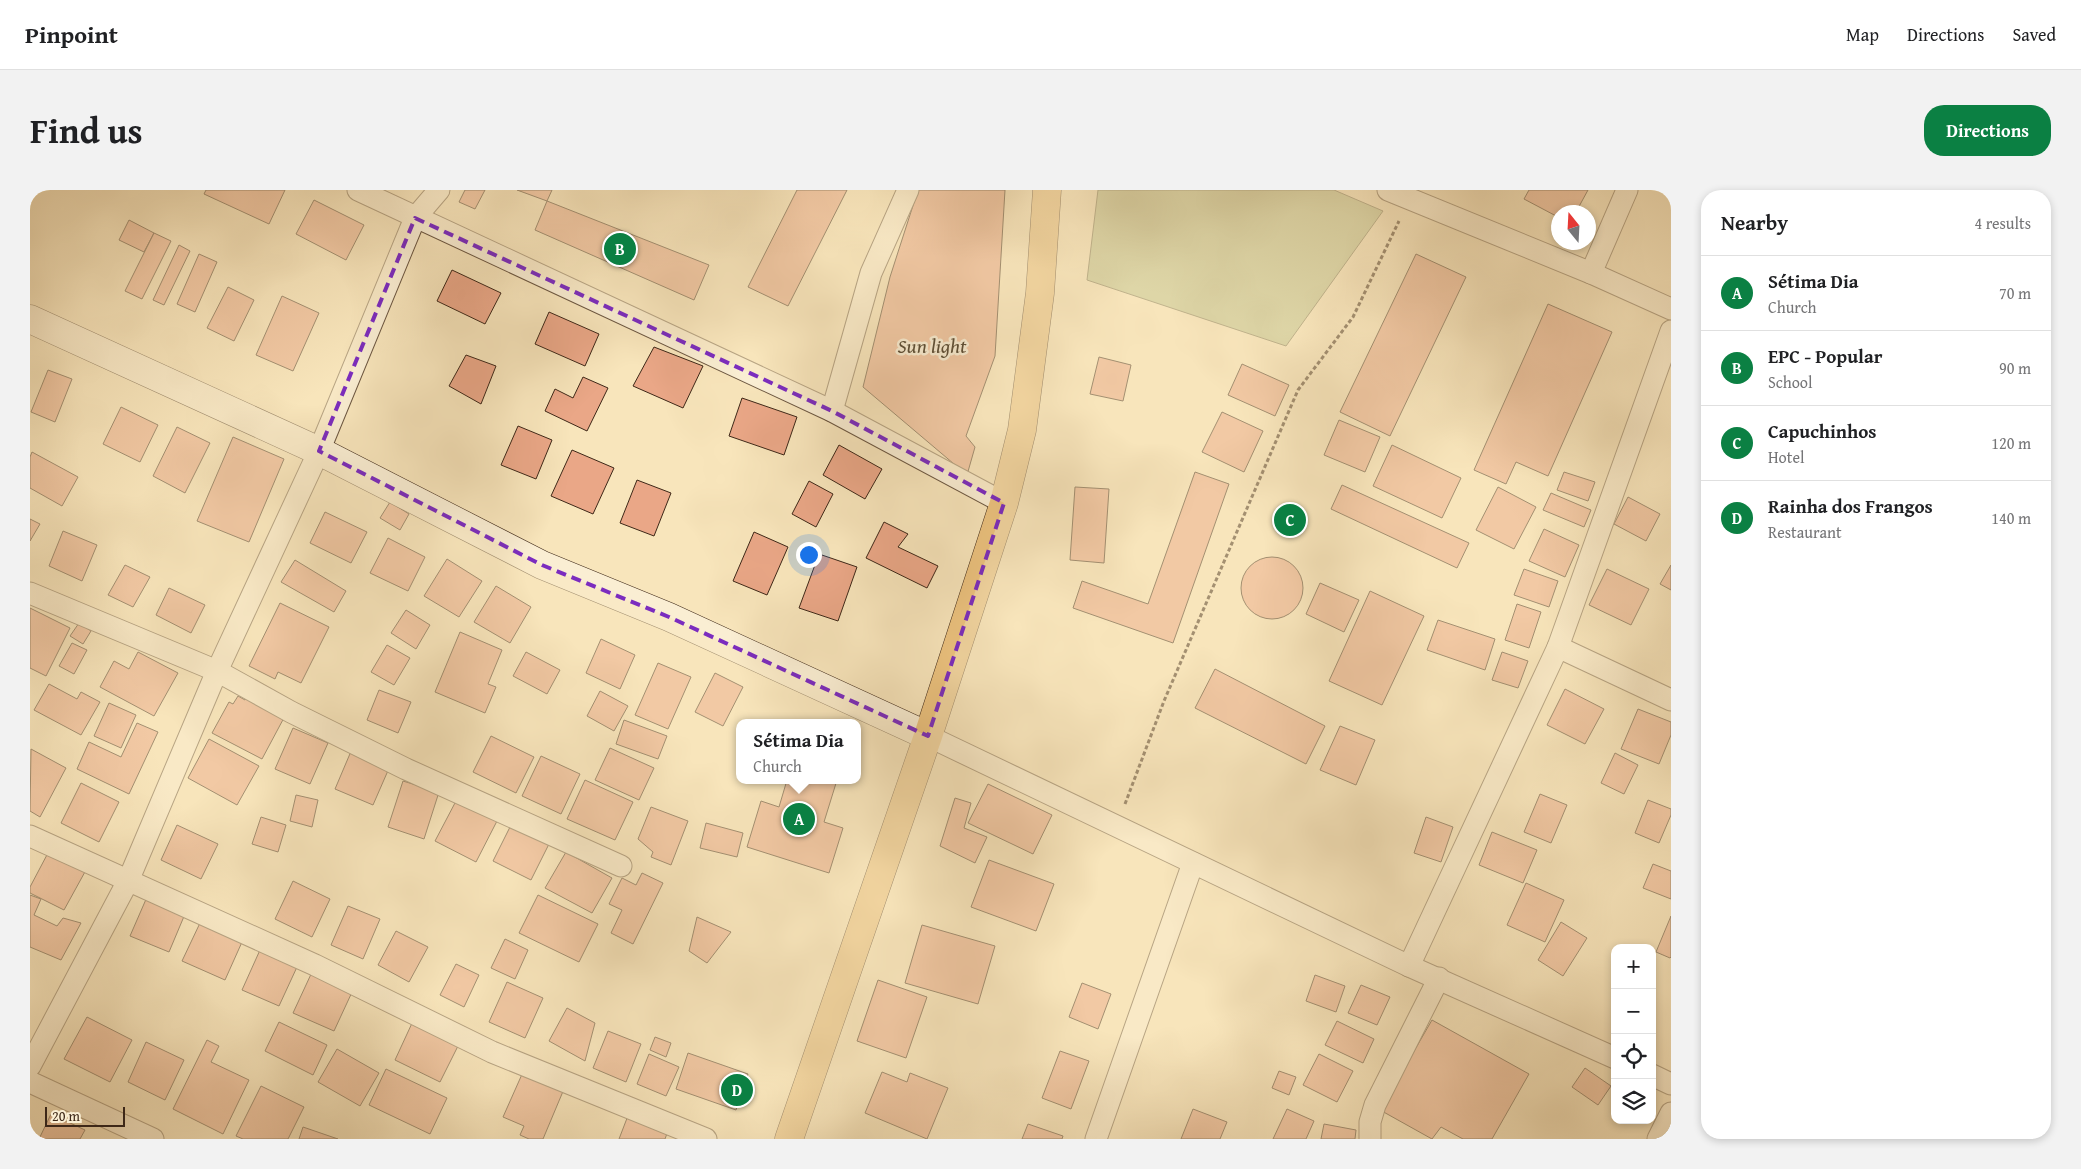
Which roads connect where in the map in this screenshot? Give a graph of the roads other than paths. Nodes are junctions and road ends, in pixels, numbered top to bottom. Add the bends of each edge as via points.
1 (358, 190) edge
2 (439, 190) edge
3 (908, 190) edge
4 (1047, 190) edge
5 (1388, 190) edge
6 (1627, 190) edge
7 (415, 218) junction
8 (1591, 273) junction
9 (1671, 309) edge
10 (30, 319) edge
11 (1671, 331) edge
12 (832, 411) junction
13 (319, 451) junction
14 (1004, 503) junction
15 (30, 593) edge
16 (1558, 647) junction
17 (217, 671) junction
18 (1671, 700) edge
19 (928, 736) junction
20 (30, 836) edge
21 (1193, 863) junction
22 (621, 866) dead end
23 (128, 881) junction
24 (1409, 966) junction
25 (1439, 978) junction
26 (1611, 1056) edge
27 (30, 1066) edge
28 (1656, 1077) edge
29 (30, 1082) edge
30 (1671, 1084) edge
31 (1671, 1113) edge
32 (153, 1139) edge
33 (706, 1139) edge
34 (789, 1139) edge
35 (1096, 1139) edge
36 (1370, 1139) edge
37 (1658, 1139) edge

1 - 7 street
2 - 7 street
3 - 12 street via 871,273
4 - 14 main road via 1040,294 1022,430
5 - 8 street
6 - 8 street
7 - 12 street
7 - 13 street
8 - 9 street
10 - 13 street
11 - 16 street
12 - 14 street
13 - 17 street
13 - 19 street via 542,565 669,617
14 - 19 main road
15 - 17 street
16 - 18 street
16 - 24 street
17 - 22 street via 406,769
17 - 23 street
19 - 21 street
19 - 34 main road
20 - 23 street
21 - 24 street
21 - 35 street
23 - 27 street
23 - 33 street via 314,965 492,1052
24 - 25 street
25 - 26 street
25 - 36 street via 1375,1106 1370,1122
28 - 30 street
29 - 32 street
31 - 37 street

